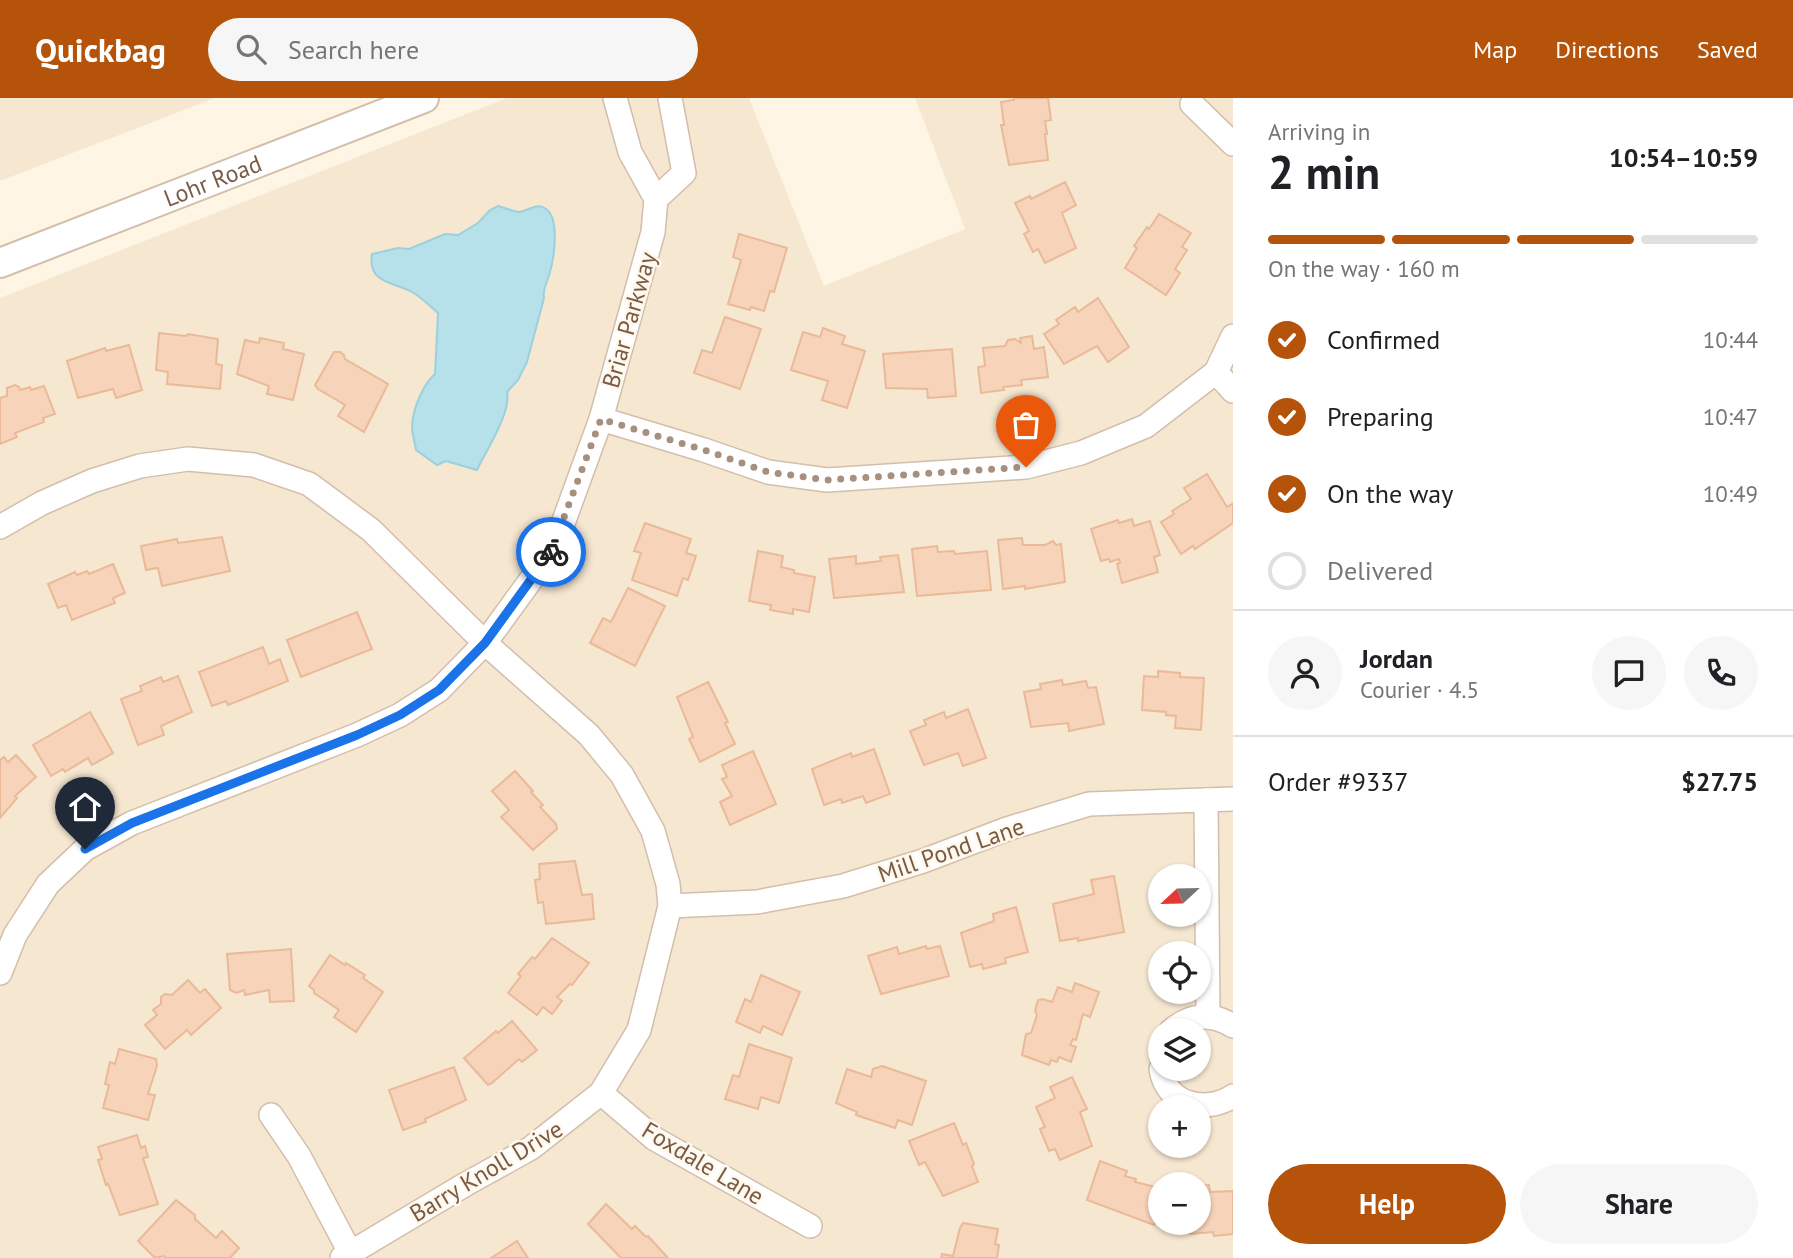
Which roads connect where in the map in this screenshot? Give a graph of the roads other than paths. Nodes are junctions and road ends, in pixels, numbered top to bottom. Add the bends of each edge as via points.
1 (425, 98) edge
2 (615, 98) edge
3 (670, 98) edge
4 (1192, 104) dead end
5 (1233, 144) edge
6 (656, 199) junction
7 (0, 263) edge
8 (1233, 336) edge
9 (1216, 372) junction
10 (1233, 391) edge
11 (601, 419) junction
12 (0, 527) edge
13 (485, 643) junction
14 (1233, 799) edge
15 (1206, 800) junction
16 (670, 906) junction
17 (0, 973) edge
18 (1208, 1016) junction
19 (1192, 1018) edge
20 (1233, 1026) edge
21 (1166, 1081) edge
22 (601, 1093) junction
23 (1233, 1096) edge
24 (271, 1115) dead end
25 (810, 1226) dead end
26 (349, 1256) edge

1 - 7 street, Lohr Road
2 - 6 street via 630,152
3 - 6 street via 684,173
4 - 5 street
6 - 11 street, Briar Parkway via 640,287
8 - 9 street
9 - 10 street
9 - 11 street via 1146,426 1081,453 1026,467 827,480 768,472
11 - 13 street, Briar Parkway via 554,548
12 - 13 street, Barry Knoll Drive via 92,481 140,466 188,459 254,465 309,484 371,530
13 - 16 street, Barry Knoll Drive via 589,735 622,775 653,831
13 - 17 street, Briar Parkway via 439,690 400,715 132,823 85,849 48,884 15,935
14 - 15 street, Mill Pond Lane
15 - 16 street, Mill Pond Lane via 1089,804 843,886 757,902
15 - 18 street
16 - 22 street, Barry Knoll Drive via 639,1030
18 - 19 street
18 - 20 street
21 - 23 street via 1180,1099 1194,1105 1223,1103
22 - 25 street, Foxdale Lane via 655,1139
22 - 26 street, Barry Knoll Drive via 531,1148
24 - 26 street via 299,1156

